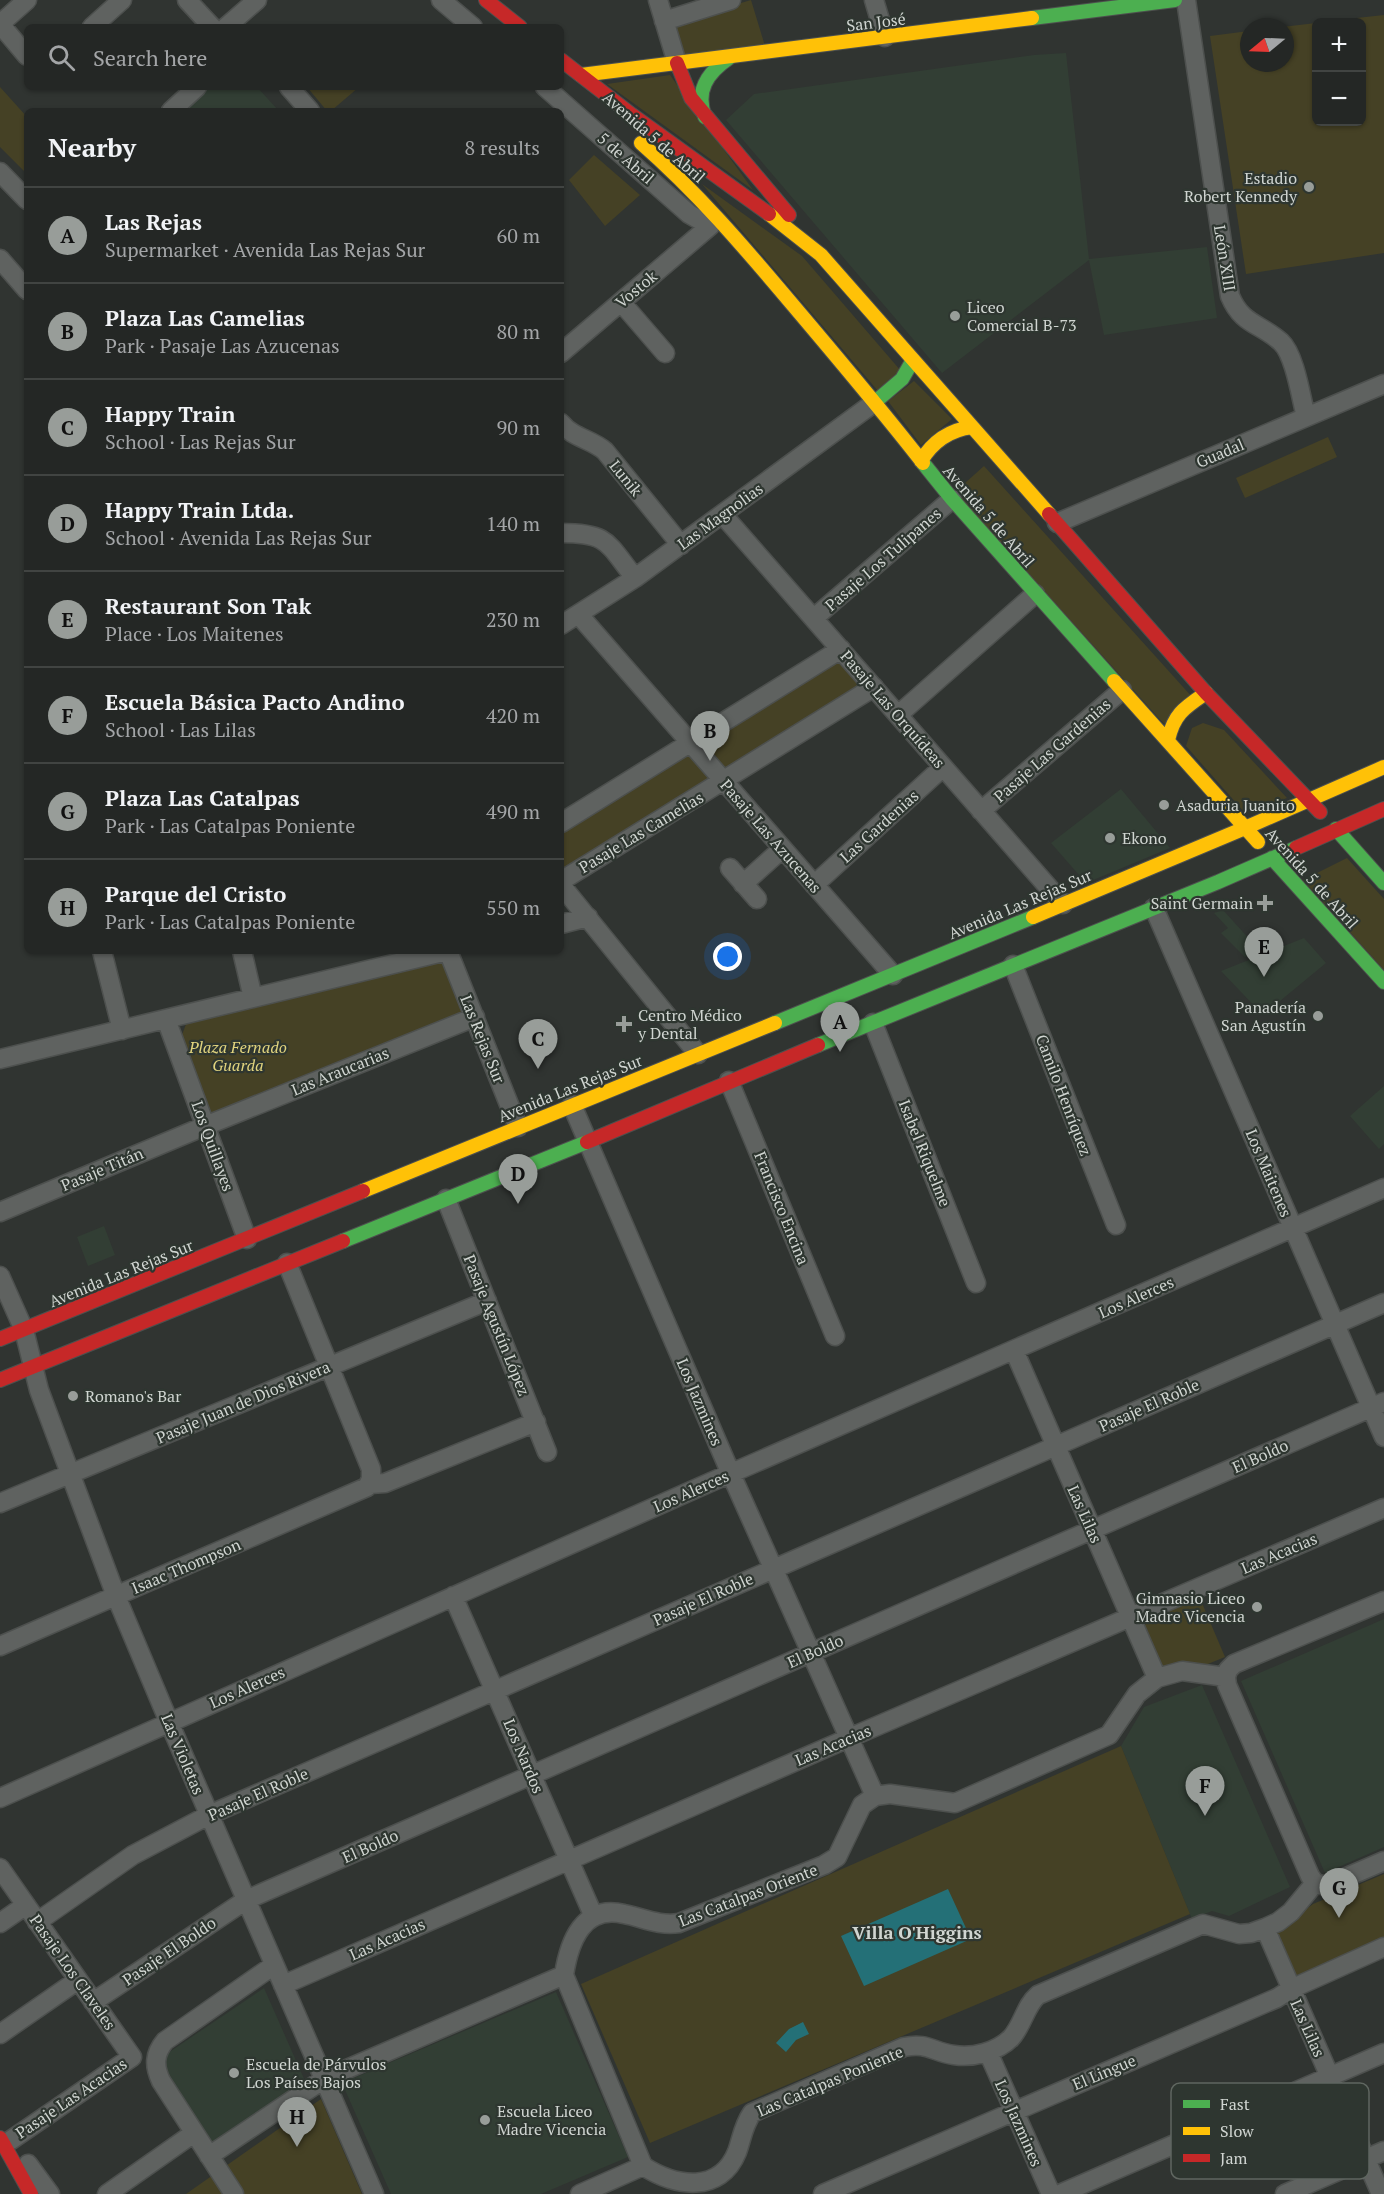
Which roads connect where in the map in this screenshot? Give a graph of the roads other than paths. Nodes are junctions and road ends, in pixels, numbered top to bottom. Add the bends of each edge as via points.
1 (27, 0) edge
2 (122, 0) edge
3 (187, 0) edge
4 (257, 0) edge
5 (441, 0) edge
6 (462, 0) edge
7 (486, 0) edge
8 (658, 0) edge
9 (731, 0) edge
10 (873, 0) edge
11 (1175, 0) edge
12 (1186, 0) edge
13 (664, 21) junction
14 (479, 23) edge
15 (0, 24) edge
16 (95, 24) edge
17 (209, 24) edge
18 (229, 24) edge
19 (516, 24) edge
20 (885, 38) junction
21 (24, 52) edge
22 (729, 58) junction
23 (564, 62) edge
24 (677, 63) junction
25 (581, 75) junction
26 (194, 90) edge
27 (292, 90) edge
28 (548, 90) edge
29 (174, 108) edge
30 (307, 108) edge
31 (705, 117) junction
32 (628, 133) dead end
33 (0, 172) edge
34 (24, 197) edge
35 (710, 226) junction
36 (730, 231) junction
37 (821, 255) junction
38 (0, 259) edge
39 (24, 287) edge
40 (621, 302) junction
41 (564, 350) edge
42 (665, 353) dead end
43 (914, 360) junction
44 (1384, 384) edge
45 (875, 402) junction
46 (1306, 417) junction
47 (564, 426) edge
48 (972, 427) junction
49 (921, 461) junction
50 (952, 499) junction
51 (723, 515) junction
52 (1057, 523) junction
53 (564, 534) edge
54 (681, 545) junction
55 (635, 578) junction
56 (1035, 594) junction
57 (579, 615) junction
58 (814, 618) junction
59 (564, 623) edge
60 (841, 649) junction
61 (874, 687) junction
62 (1122, 690) junction
63 (1206, 693) junction
64 (898, 715) junction
65 (1168, 740) junction
66 (691, 744) junction
67 (943, 767) junction
68 (1384, 767) edge
69 (723, 782) junction
70 (1308, 799) junction
71 (1384, 809) edge
72 (981, 810) junction
73 (564, 821) edge
74 (1245, 828) junction
75 (1336, 829) junction
76 (782, 849) junction
77 (1272, 858) junction
78 (730, 868) dead end
79 (564, 881) edge
80 (1384, 883) edge
81 (743, 884) junction
82 (814, 885) junction
83 (564, 887) edge
84 (757, 899) dead end
85 (1063, 904) junction
86 (1154, 908) junction
87 (588, 917) junction
88 (564, 923) edge
89 (103, 954) edge
90 (243, 954) edge
91 (421, 954) edge
92 (449, 954) edge
93 (386, 958) edge
94 (1013, 965) junction
95 (893, 975) junction
96 (1384, 982) edge
97 (253, 998) junction
98 (475, 1017) junction
99 (166, 1019) junction
100 (873, 1023) junction
101 (122, 1030) junction
102 (698, 1054) junction
103 (0, 1059) edge
104 (729, 1081) junction
105 (572, 1105) junction
106 (205, 1126) junction
107 (518, 1127) junction
108 (589, 1141) junction
109 (1384, 1188) edge
110 (446, 1199) junction
111 (0, 1212) edge
112 (1116, 1225) dead end
113 (1293, 1228) junction
114 (247, 1239) junction
115 (287, 1263) junction
116 (0, 1276) edge
117 (976, 1282) dead end
118 (487, 1301) junction
119 (1384, 1303) edge
120 (1334, 1324) junction
121 (835, 1336) dead end
122 (0, 1339) edge
123 (20, 1346) junction
124 (1014, 1350) junction
125 (330, 1365) junction
126 (34, 1367) junction
127 (0, 1374) edge
128 (0, 1380) edge
129 (1378, 1405) edge
130 (536, 1422) junction
131 (1384, 1437) edge
132 (1055, 1446) junction
133 (547, 1452) dead end
134 (71, 1474) junction
135 (731, 1474) junction
136 (370, 1484) junction
137 (0, 1503) edge
138 (1384, 1508) edge
139 (1092, 1530) junction
140 (773, 1569) junction
141 (116, 1596) junction
142 (453, 1596) junction
143 (1384, 1601) edge
144 (1130, 1617) junction
145 (0, 1646) edge
146 (811, 1653) junction
147 (1226, 1677) junction
148 (1157, 1678) junction
149 (495, 1690) junction
150 (169, 1722) junction
151 (849, 1738) junction
152 (532, 1775) junction
153 (875, 1796) junction
154 (0, 1798) edge
155 (209, 1815) junction
156 (569, 1860) junction
157 (1384, 1861) edge
158 (0, 1868) edge
159 (1315, 1883) junction
160 (246, 1900) junction
161 (26, 1905) junction
162 (594, 1917) junction
163 (37, 1922) junction
164 (0, 1923) edge
165 (1265, 1928) junction
166 (1384, 1947) edge
167 (274, 1965) junction
168 (564, 1974) junction
169 (78, 1980) junction
170 (283, 1985) junction
171 (1291, 1989) junction
172 (93, 2002) junction
173 (0, 2034) edge
174 (988, 2052) junction
175 (1384, 2053) edge
176 (132, 2057) junction
177 (156, 2058) junction
178 (1330, 2077) junction
179 (324, 2079) junction
180 (1316, 2083) edge
181 (1333, 2083) edge
182 (1014, 2111) junction
183 (194, 2133) junction
184 (4, 2135) edge
185 (1171, 2146) edge
186 (1384, 2151) edge
187 (209, 2156) junction
188 (1369, 2157) edge
189 (643, 2166) junction
190 (1369, 2168) edge
191 (1319, 2179) edge
192 (716, 2188) edge
193 (32, 2194) edge
194 (50, 2194) edge
195 (107, 2194) edge
196 (234, 2194) edge
197 (374, 2194) edge
198 (580, 2194) edge
199 (824, 2194) edge
200 (1051, 2194) edge
201 (1060, 2194) edge
202 (1285, 2194) edge
203 (1381, 2194) edge

1 - 15 street
2 - 16 street
3 - 17 street
4 - 18 street
5 - 14 street
6 - 14 main road
7 - 19 main road
8 - 13 street
9 - 13 street
10 - 20 street
11 - 20 main road, San José
12 - 46 street, León XIII via 1230,296 1239,314 1281,342 1288,352
13 - 24 street
15 - 21 street
20 - 22 main road, San José
22 - 24 main road, San José
22 - 31 main road via 713,70 703,85 700,98
23 - 25 main road, Avenida 5 de Abril
24 - 25 main road, San José
24 - 31 main road via 687,90
25 - 37 main road, Avenida 5 de Abril
26 - 29 street
27 - 30 street
28 - 35 street, 5 de Abril via 689,214
31 - 37 main road
32 - 36 main road, Avenida 5 de Abril via 674,172
33 - 34 street
35 - 36 main road
35 - 40 street, Vostok
36 - 45 main road, Avenida 5 de Abril
37 - 43 main road, Avenida 5 de Abril
38 - 39 street
40 - 41 street, Vostok
40 - 42 street
43 - 45 main road via 905,377
43 - 48 main road, Avenida 5 de Abril
44 - 46 street, Guadal
45 - 49 main road, Avenida 5 de Abril
45 - 51 street, Las Magnolias
46 - 52 street, Guadal
47 - 54 street, Lunik via 605,452
48 - 49 main road via 956,429 941,437
48 - 52 main road, Avenida 5 de Abril
49 - 50 main road, Avenida 5 de Abril
50 - 56 main road, Avenida 5 de Abril
50 - 58 street, Pasaje Los Tulipanes
51 - 54 street, Las Magnolias
51 - 58 street, Pasaje Las Orquídeas
52 - 63 main road, Avenida 5 de Abril
53 - 55 street via 595,535 604,540
54 - 55 street, Las Magnolias
55 - 57 street, Las Magnolias
56 - 62 main road, Avenida 5 de Abril
56 - 64 street
57 - 59 street, Las Magnolias
57 - 66 street, Pasaje Las Azucenas
58 - 60 street, Pasaje Las Orquídeas
60 - 61 street, Pasaje Las Orquídeas
60 - 66 street
61 - 64 street, Pasaje Las Orquídeas
61 - 69 street, Pasaje Las Camelias
62 - 65 main road, Avenida 5 de Abril
62 - 72 street, Pasaje Las Gardenias
63 - 65 main road via 1177,714
63 - 70 main road, Avenida 5 de Abril
64 - 67 street, Pasaje Las Orquídeas
65 - 74 main road, Avenida 5 de Abril
66 - 69 street, Pasaje Las Azucenas
66 - 73 street
67 - 72 street, Pasaje Las Orquídeas
67 - 82 street, Las Gardenias
68 - 70 main road, Avenida Las Rejas Sur
69 - 76 street, Pasaje Las Azucenas
69 - 79 street, Pasaje Las Camelias
70 - 74 main road, Avenida Las Rejas Sur
70 - 75 main road, Avenida 5 de Abril
71 - 75 main road
72 - 85 street, Pasaje Las Orquídeas
74 - 77 main road, Avenida 5 de Abril
74 - 85 main road, Avenida Las Rejas Sur
75 - 77 main road
75 - 80 main road, Avenida 5 de Abril
76 - 81 street
76 - 82 street, Pasaje Las Azucenas
77 - 86 main road
77 - 96 main road, Avenida 5 de Abril
78 - 81 street
81 - 84 street
82 - 95 street, Pasaje Las Azucenas
83 - 87 street
85 - 95 main road, Avenida Las Rejas Sur
86 - 94 main road
86 - 113 street, Los Maitenes
87 - 88 street
87 - 102 street
89 - 101 street
90 - 97 street
91 - 93 street
92 - 98 street, Las Rejas Sur
93 - 97 street
94 - 100 main road
94 - 112 street, Camilo Henríquez
95 - 102 main road, Avenida Las Rejas Sur
97 - 99 street
98 - 106 street, Las Araucarias
98 - 107 street, Las Rejas Sur
99 - 101 street
99 - 106 street, Los Quillayes
100 - 104 main road
100 - 117 street, Isabel Riquelme
101 - 103 street
102 - 105 main road, Avenida Las Rejas Sur
104 - 108 main road
104 - 121 street, Francisco Encina
105 - 107 main road, Avenida Las Rejas Sur
105 - 108 street, Los Jazmines
106 - 111 street, Pasaje Titán
106 - 114 street, Los Quillayes
107 - 114 main road, Avenida Las Rejas Sur
108 - 110 main road
108 - 135 street, Los Jazmines
109 - 113 street, Los Alerces
110 - 115 main road
110 - 118 street, Pasaje Agustín López
113 - 120 street, Los Maitenes
113 - 124 street, Los Alerces
114 - 123 main road, Avenida Las Rejas Sur
115 - 125 street
115 - 126 main road
116 - 123 street, Las Violetas
118 - 125 street, Pasaje Juan de Dios Rivera
118 - 130 street, Pasaje Agustín López
119 - 120 street, Pasaje El Roble
120 - 129 street, Los Maitenes
120 - 132 street, Pasaje El Roble
122 - 123 main road, Avenida Las Rejas Sur
123 - 126 street, Las Violetas
123 - 127 main road
124 - 132 street, Las Lilas
124 - 135 street, Los Alerces
125 - 134 street, Pasaje Juan de Dios Rivera
125 - 136 street via 371,1469
126 - 128 main road
126 - 134 street, Las Violetas
129 - 131 street, Los Maitenes
129 - 139 street, El Boldo
130 - 133 street, Pasaje Agustín López
130 - 136 street, Isaac Thompson via 385,1483
132 - 139 street, Las Lilas
132 - 140 street, Pasaje El Roble
134 - 137 street, Pasaje Juan de Dios Rivera
134 - 141 street, Las Violetas
135 - 140 street, Los Jazmines
135 - 142 street, Los Alerces
136 - 141 street, Isaac Thompson via 360,1492
138 - 144 street, Las Acacias
139 - 144 street, Las Lilas
139 - 146 street, El Boldo
140 - 146 street, Los Jazmines
140 - 149 street, Pasaje El Roble
141 - 145 street, Isaac Thompson
141 - 150 street, Las Violetas
142 - 149 street, Los Nardos
142 - 150 street, Los Alerces
143 - 147 street via 1234,1665
144 - 148 street, Las Lilas
144 - 151 street, Las Acacias
146 - 151 street, Los Jazmines
146 - 152 street, El Boldo
147 - 148 street via 1182,1671
147 - 159 street
148 - 153 street via 1137,1694 1109,1735 955,1803 890,1794
149 - 152 street, Los Nardos
149 - 155 street, Pasaje El Roble
150 - 154 street, Los Alerces
150 - 155 street, Las Violetas
151 - 153 street, Los Jazmines
151 - 156 street, Las Acacias
152 - 156 street, Los Nardos
152 - 160 street, El Boldo
153 - 162 street, Las Catalpas Oriente via 862,1805 837,1857 824,1865 679,1923 653,1923 622,1913
155 - 160 street, Las Violetas
155 - 163 street, Pasaje El Roble via 133,1855
156 - 162 street, Los Nardos
156 - 170 street, Las Acacias
157 - 159 street via 1326,1886
158 - 161 street, Pasaje Los Claveles
159 - 165 street, Las Catalpas Poniente via 1291,1912
160 - 167 street, Las Violetas
160 - 172 street, Pasaje El Boldo
161 - 163 street, Pasaje Los Claveles
161 - 164 street
162 - 168 street via 581,1926 571,1942
163 - 169 street, Pasaje Los Claveles
165 - 171 street, Las Lilas
165 - 174 street, Las Catalpas Poniente via 1239,1934 1203,1924 1038,1995 1009,2040
166 - 171 street, El Lingue
167 - 170 street, Las Violetas
167 - 177 street via 165,2041
168 - 179 street
168 - 189 street
169 - 172 street, Pasaje Los Claveles
169 - 173 street
170 - 179 street, Las Violetas
171 - 178 street, Las Lilas
171 - 182 street, El Lingue
172 - 176 street, Pasaje Los Claveles
174 - 182 street, Los Jazmines
174 - 192 street, Las Catalpas Poniente via 954,2055 919,2044 904,2047 752,2113
175 - 178 street
176 - 177 street
176 - 184 street, Pasaje Las Acacias
177 - 183 street via 161,2081
178 - 180 street
178 - 181 street, Las Lilas
179 - 187 street
179 - 197 street, Las Violetas
182 - 199 street, El Lingue
182 - 200 street, Los Jazmines
183 - 187 street
183 - 195 street
184 - 193 main road
184 - 194 street
185 - 201 street
186 - 188 street
187 - 196 street
189 - 192 street, Las Catalpas Poniente via 664,2178
189 - 198 street
190 - 203 street, Las Lilas
191 - 202 street

